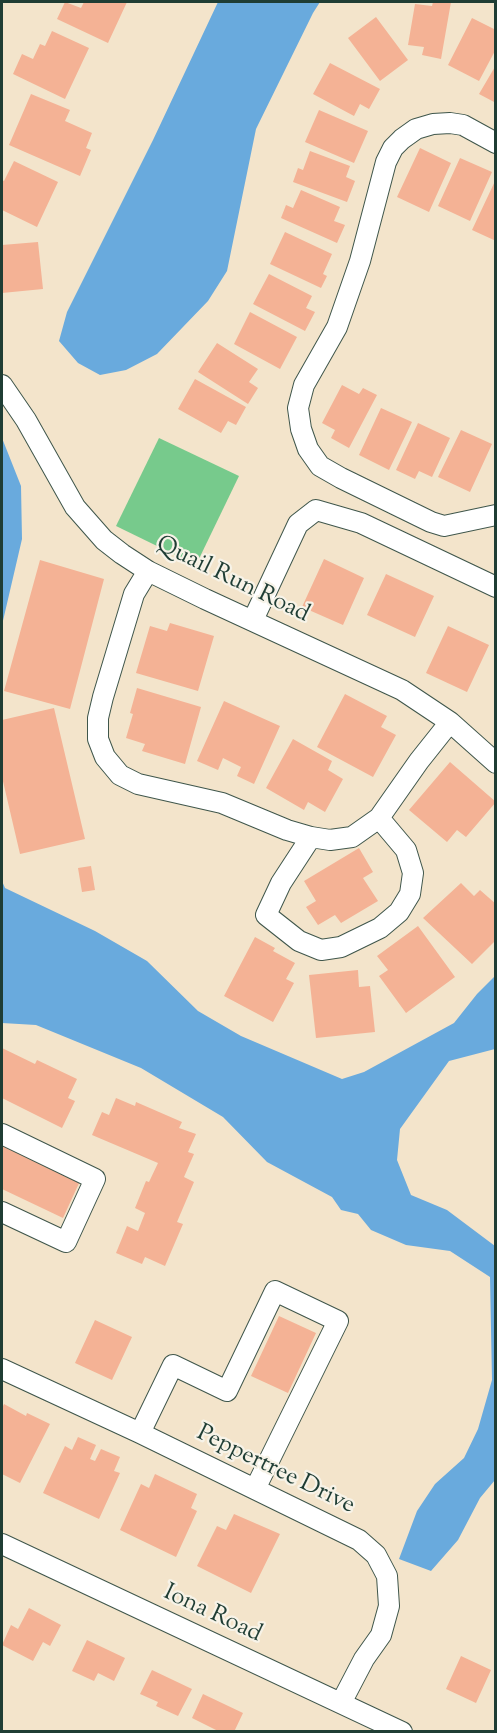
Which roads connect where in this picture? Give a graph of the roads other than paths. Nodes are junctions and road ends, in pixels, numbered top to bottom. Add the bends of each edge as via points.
1 (495, 143) edge
2 (2, 385) edge
3 (495, 515) edge
4 (148, 571) junction
5 (495, 587) edge
6 (253, 620) junction
7 (450, 722) junction
8 (495, 763) edge
9 (379, 818) junction
10 (310, 837) junction
11 (2, 1134) edge
12 (2, 1212) edge
13 (2, 1369) edge
14 (140, 1433) junction
15 (255, 1489) junction
16 (2, 1545) edge
17 (341, 1703) junction
18 (402, 1731) edge

1 - 3 street via 463,125 450,123 416,129 393,148 337,327 304,385 298,408 308,449 320,466 341,478 444,526
2 - 4 street, Quail Run Road via 75,507 105,540
4 - 6 street, Quail Run Road
4 - 10 street via 134,594 98,718 98,738 105,757 120,775 138,784 222,803
5 - 6 street via 361,523 316,510 298,524
6 - 7 street, Quail Run Road via 402,690
7 - 8 street, Quail Run Road
7 - 9 street
9 - 10 street via 352,837
9 - 10 street via 406,850 413,873 410,894 399,912 380,928 341,947 321,950 299,941 266,915
11 - 12 street via 95,1179 66,1242
13 - 14 street, Peppertree Drive
14 - 15 street, Peppertree Drive
14 - 15 street via 173,1365 227,1391 275,1291 338,1321
15 - 17 street, Peppertree Drive via 359,1540 376,1556 387,1576 389,1606 381,1635
16 - 17 street, Iona Road
17 - 18 street, Iona Road

